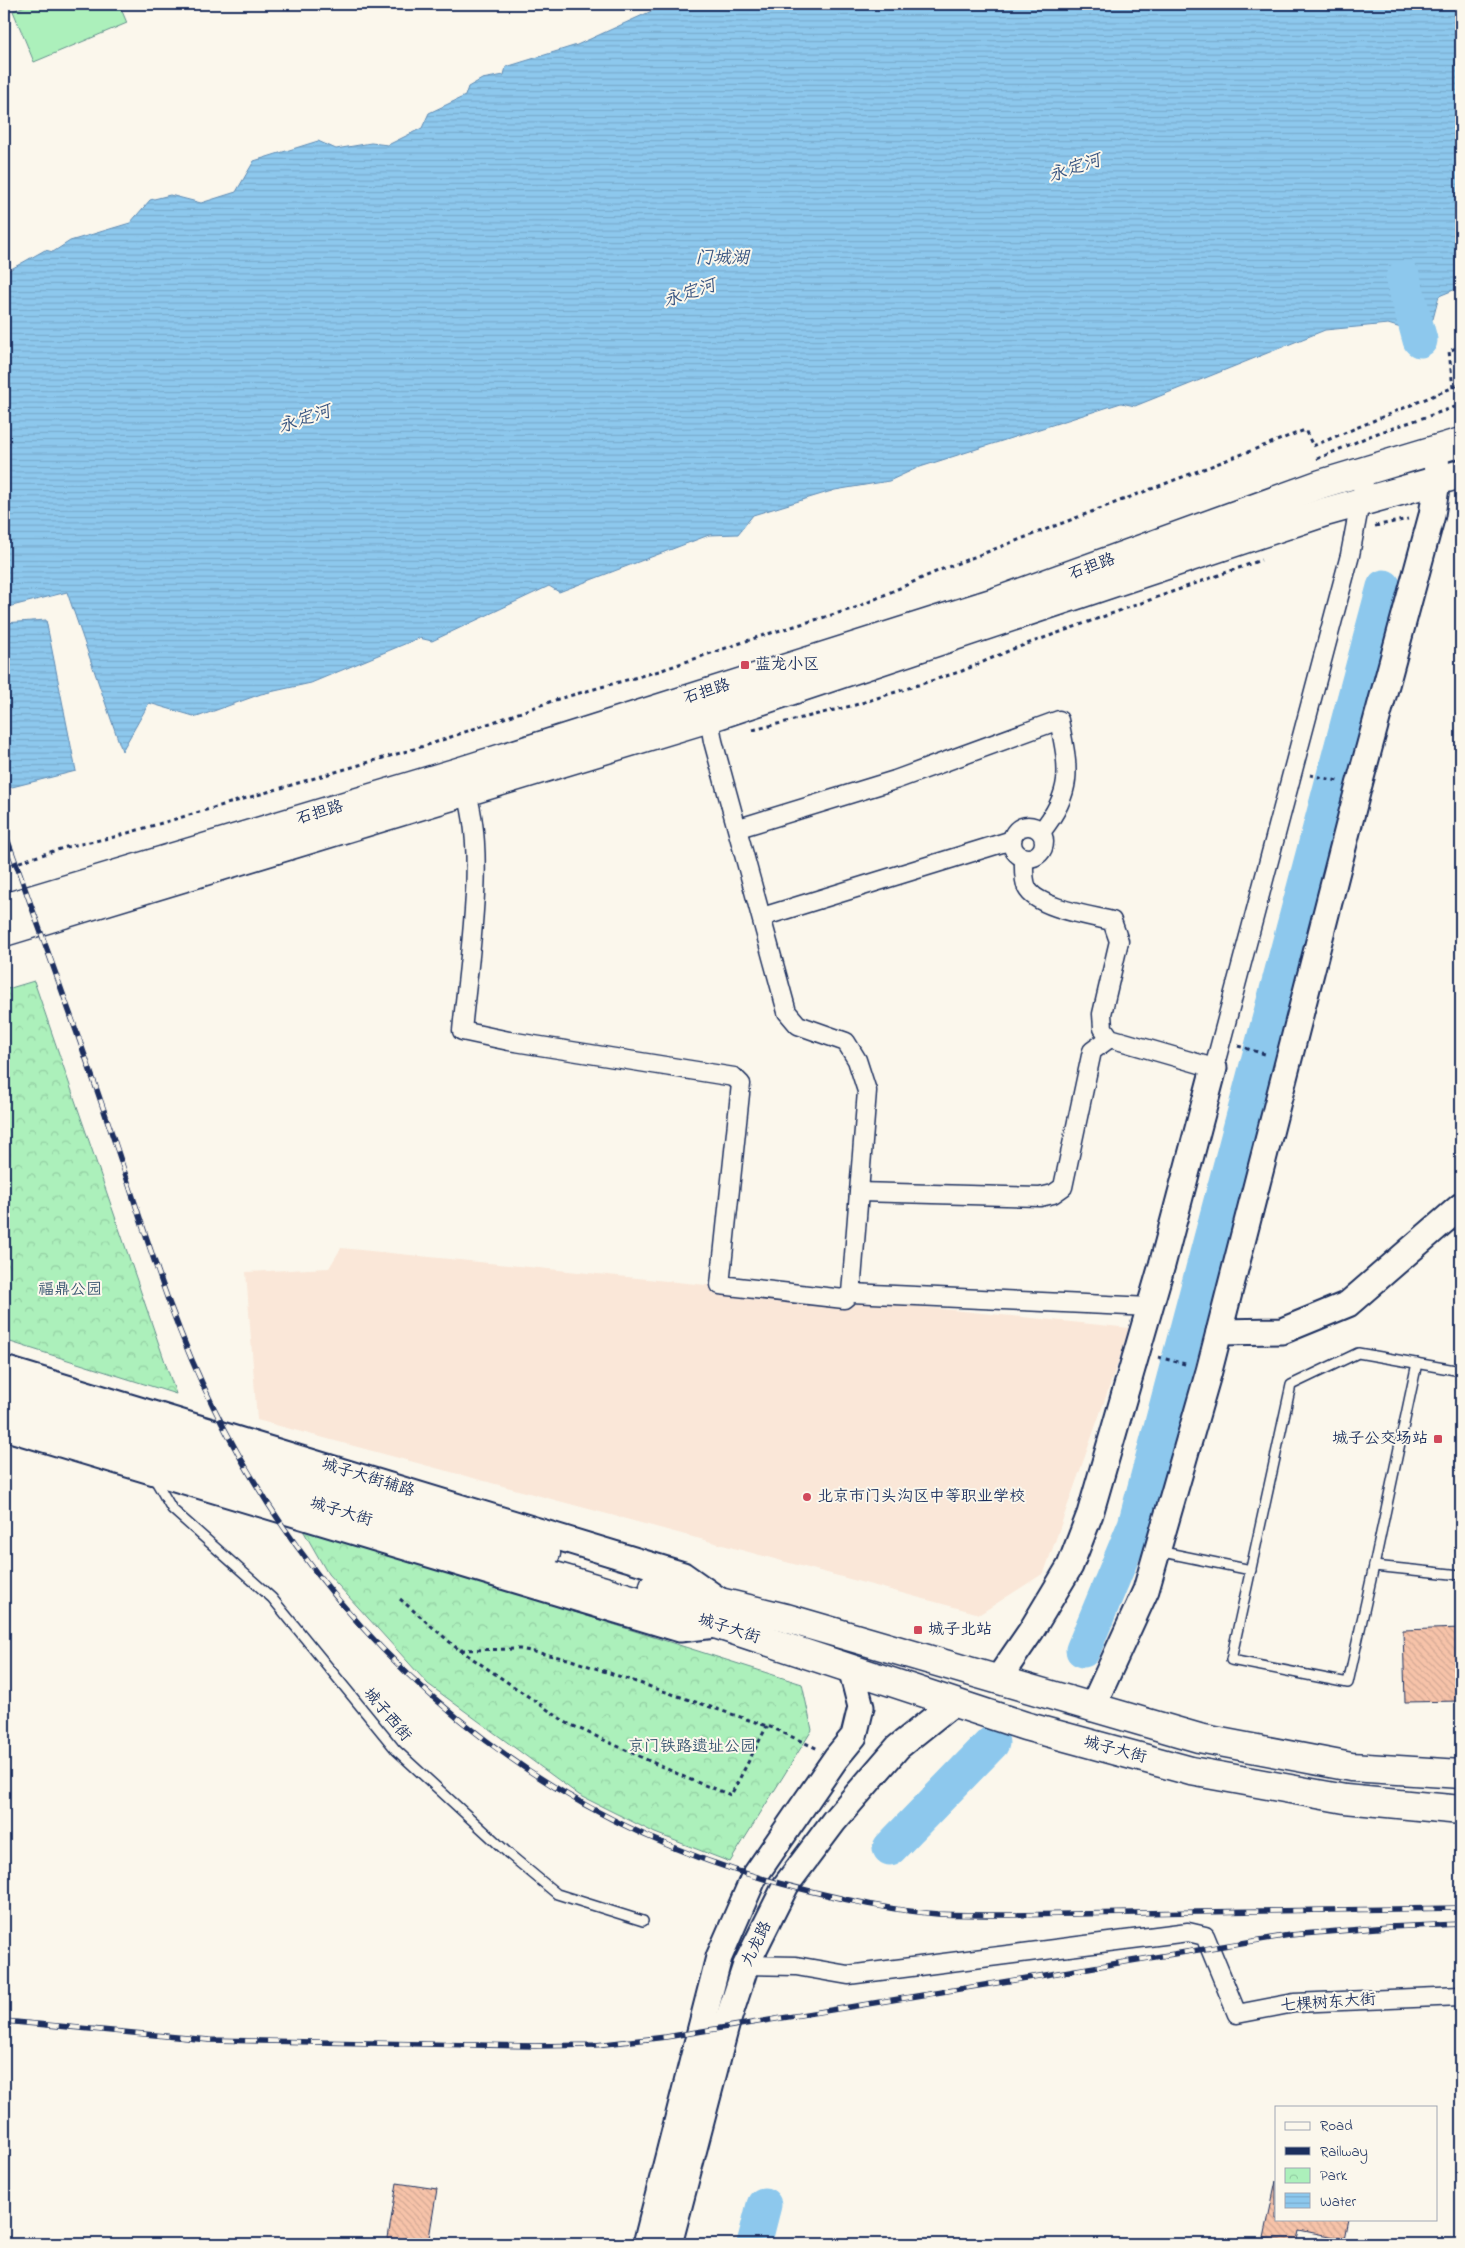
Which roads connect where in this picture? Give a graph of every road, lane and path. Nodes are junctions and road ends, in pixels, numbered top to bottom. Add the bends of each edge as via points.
1 (1461, 346) edge
2 (1461, 384) edge
3 (1453, 388) junction
4 (1449, 446) edge
5 (1366, 471) junction
6 (1449, 478) edge
7 (1360, 502) junction
8 (710, 718) junction
9 (1292, 771) junction
10 (462, 781) junction
11 (1359, 786) junction
12 (738, 828) junction
13 (1041, 832) junction
14 (1012, 840) junction
15 (1024, 858) junction
16 (4, 867) edge
17 (4, 908) edge
18 (762, 917) junction
19 (4, 932) edge
20 (1110, 1038) junction
21 (1221, 1041) junction
22 (1289, 1060) junction
23 (1214, 1068) junction
24 (859, 1192) junction
25 (1461, 1206) edge
26 (851, 1293) junction
27 (1150, 1307) junction
28 (1219, 1332) junction
29 (1136, 1351) junction
30 (1417, 1363) junction
31 (4, 1369) edge
32 (1209, 1371) junction
33 (1461, 1371) edge
34 (4, 1388) edge
35 (4, 1411) edge
36 (4, 1427) edge
37 (150, 1472) junction
38 (1158, 1551) junction
39 (1374, 1566) junction
40 (1251, 1570) junction
41 (1461, 1575) edge
42 (400, 1599) dead end
43 (721, 1614) junction
44 (459, 1650) junction
45 (852, 1668) junction
46 (998, 1679) junction
47 (953, 1703) junction
48 (1092, 1708) junction
49 (767, 1726) junction
50 (836, 1758) junction
51 (1461, 1774) edge
52 (1461, 1810) edge
53 (643, 1921) dead end
54 (746, 1964) junction
55 (1461, 1996) edge
56 (646, 2244) edge
57 (670, 2244) edge

1 - 3 path via 1449,351
2 - 3 path
3 - 16 path via 1313,446 1305,430 940,570 855,608 558,700 431,744
4 - 5 main road, 石担路
4 - 6 street
5 - 7 street
5 - 10 main road, 石担路 via 1311,487 998,601
6 - 7 main road, 石担路
6 - 11 street via 1432,514
7 - 8 main road, 石担路
7 - 9 street via 1350,555
8 - 10 main road, 石担路
8 - 12 street via 713,741
9 - 11 path
9 - 21 street
10 - 17 main road, 石担路
10 - 19 main road, 石担路
10 - 26 street via 471,814 476,875 462,1030 734,1077 741,1084 720,1285 844,1299
11 - 22 street
12 - 13 street via 895,780 1058,720 1068,769 1063,798
12 - 18 street
13 - 14 street via 1027,826 1017,830
13 - 15 street via 1044,842 1040,853
14 - 15 street via 1013,850
14 - 18 street
15 - 20 street via 1028,889 1040,900 1112,921 1119,941 1102,1014 1103,1028
18 - 24 street via 787,1012 798,1025 846,1042 857,1060 867,1091
20 - 23 street
20 - 24 street via 1092,1051 1063,1187 1053,1194 1040,1197
21 - 22 path
21 - 23 street
22 - 28 street
23 - 27 street
24 - 26 street
25 - 28 street via 1348,1304 1282,1331
26 - 27 street
27 - 29 street
28 - 32 street
29 - 32 path
29 - 46 street via 1090,1514 1070,1566 1032,1631
30 - 33 lane
30 - 39 lane
30 - 40 lane via 1358,1353 1291,1385
31 - 43 street, 城子大街辅路 via 683,1575
32 - 38 street
34 - 43 main road, 城子大街 via 670,1591
35 - 43 main road, 城子大街
36 - 37 street
37 - 43 street via 680,1629
37 - 53 lane, 城子西街 via 172,1509 272,1598 396,1750 509,1854 557,1894
38 - 40 lane
38 - 48 street via 1146,1590
39 - 40 lane via 1348,1683 1232,1660
39 - 41 lane
42 - 44 path
43 - 45 main road, 城子大街
43 - 46 main road, 城子大街 via 786,1618
44 - 49 path via 520,1649 568,1659
44 - 49 path via 567,1723 731,1795
45 - 47 main road, 城子大街
45 - 50 street, 九龙路 via 860,1707 854,1736
46 - 48 main road, 城子大街
47 - 52 main road, 城子大街 via 1192,1772 1344,1799
47 - 54 street, 九龙路 via 898,1747 834,1821 786,1886
48 - 51 main road, 城子大街 via 1199,1738 1350,1766
49 - 50 path
50 - 56 street, 九龙路 via 754,1877 719,1957
54 - 55 street, 七棵树东大街 via 796,1966 848,1975 1188,1932 1205,1936 1237,2014 1294,2003
54 - 57 street, 九龙路 via 726,2026

